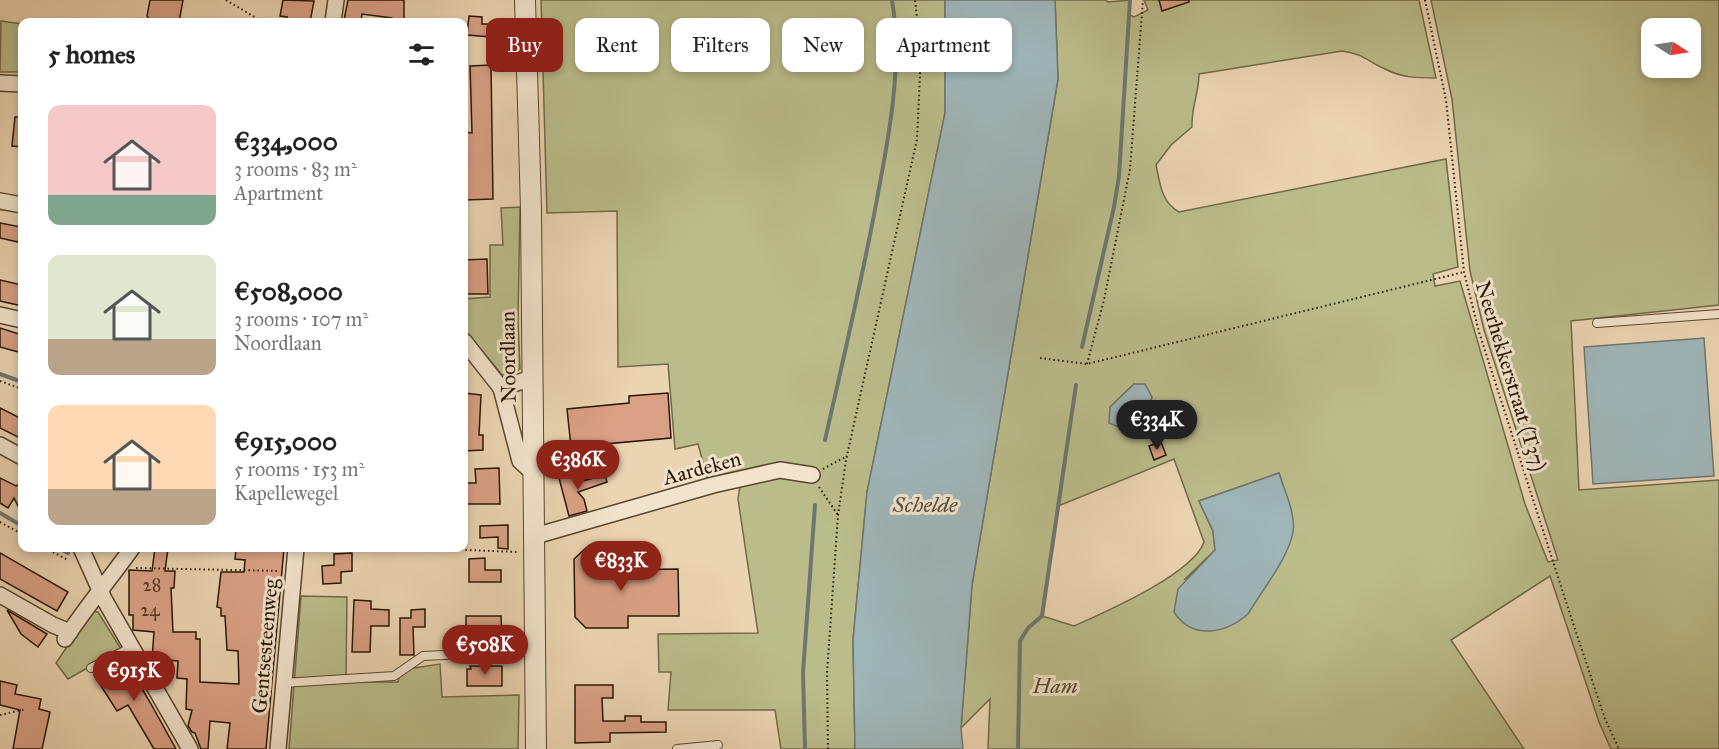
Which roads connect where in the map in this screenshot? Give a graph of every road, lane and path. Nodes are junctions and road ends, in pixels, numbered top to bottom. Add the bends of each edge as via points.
1 (226, 0) edge
2 (336, 0) edge
3 (525, 0) edge
4 (915, 0) edge
5 (1143, 0) edge
6 (1425, 0) edge
7 (256, 18) edge
8 (334, 18) edge
9 (0, 83) edge
10 (18, 84) edge
11 (0, 201) edge
12 (18, 204) edge
13 (1464, 272) junction
14 (1719, 314) edge
15 (0, 315) edge
16 (18, 319) edge
17 (1597, 323) dead end
18 (468, 346) edge
19 (1040, 358) dead end
20 (1087, 364) junction
21 (532, 378) junction
22 (0, 381) edge
23 (18, 388) edge
24 (501, 388) junction
25 (0, 445) edge
26 (18, 455) edge
27 (847, 456) junction
28 (534, 474) junction
29 (812, 475) junction
30 (838, 515) junction
31 (0, 522) edge
32 (18, 532) edge
33 (535, 545) junction
34 (468, 547) edge
35 (53, 552) edge
36 (83, 552) edge
37 (129, 552) edge
38 (295, 552) edge
39 (68, 560) dead end
40 (118, 568) junction
41 (293, 571) junction
42 (101, 592) junction
43 (0, 595) edge
44 (132, 647) junction
45 (536, 651) junction
46 (91, 668) dead end
47 (283, 683) junction
48 (26, 709) dead end
49 (0, 715) edge
50 (718, 745) dead end
51 (190, 749) edge
52 (278, 749) edge
53 (536, 749) edge
54 (677, 749) edge
55 (828, 749) edge
56 (1618, 749) edge

1 - 7 path
2 - 8 street
3 - 21 street, Noordlaan
4 - 27 path via 921,54 917,139
5 - 20 path via 1130,169
6 - 13 path, Neerhekkerstraat (T37) via 1446,100
9 - 10 street
11 - 12 street
13 - 20 path
13 - 56 path, Neerhekkerstraat (T37) via 1533,503
14 - 17 lane
15 - 16 street
18 - 24 street
19 - 20 path
21 - 24 street
21 - 28 street, Noordlaan
22 - 23 path
24 - 28 street via 520,461
25 - 26 street
27 - 29 path
27 - 30 path
28 - 33 street, Noordlaan
29 - 30 path
29 - 33 street, Aardeken via 780,470 758,475
30 - 55 path via 827,673
31 - 32 path
33 - 34 path
33 - 45 street, Noordlaan
35 - 39 path
36 - 42 street
37 - 40 street
38 - 41 street, Gentsesteenweg
40 - 41 path
40 - 42 street
41 - 47 street, Gentsesteenweg
42 - 43 street via 68,635
42 - 44 street
44 - 46 lane
44 - 51 street
45 - 47 lane via 423,656 394,676
45 - 53 street, Noordlaan
47 - 52 street, Gentsesteenweg
48 - 49 path
50 - 54 lane

